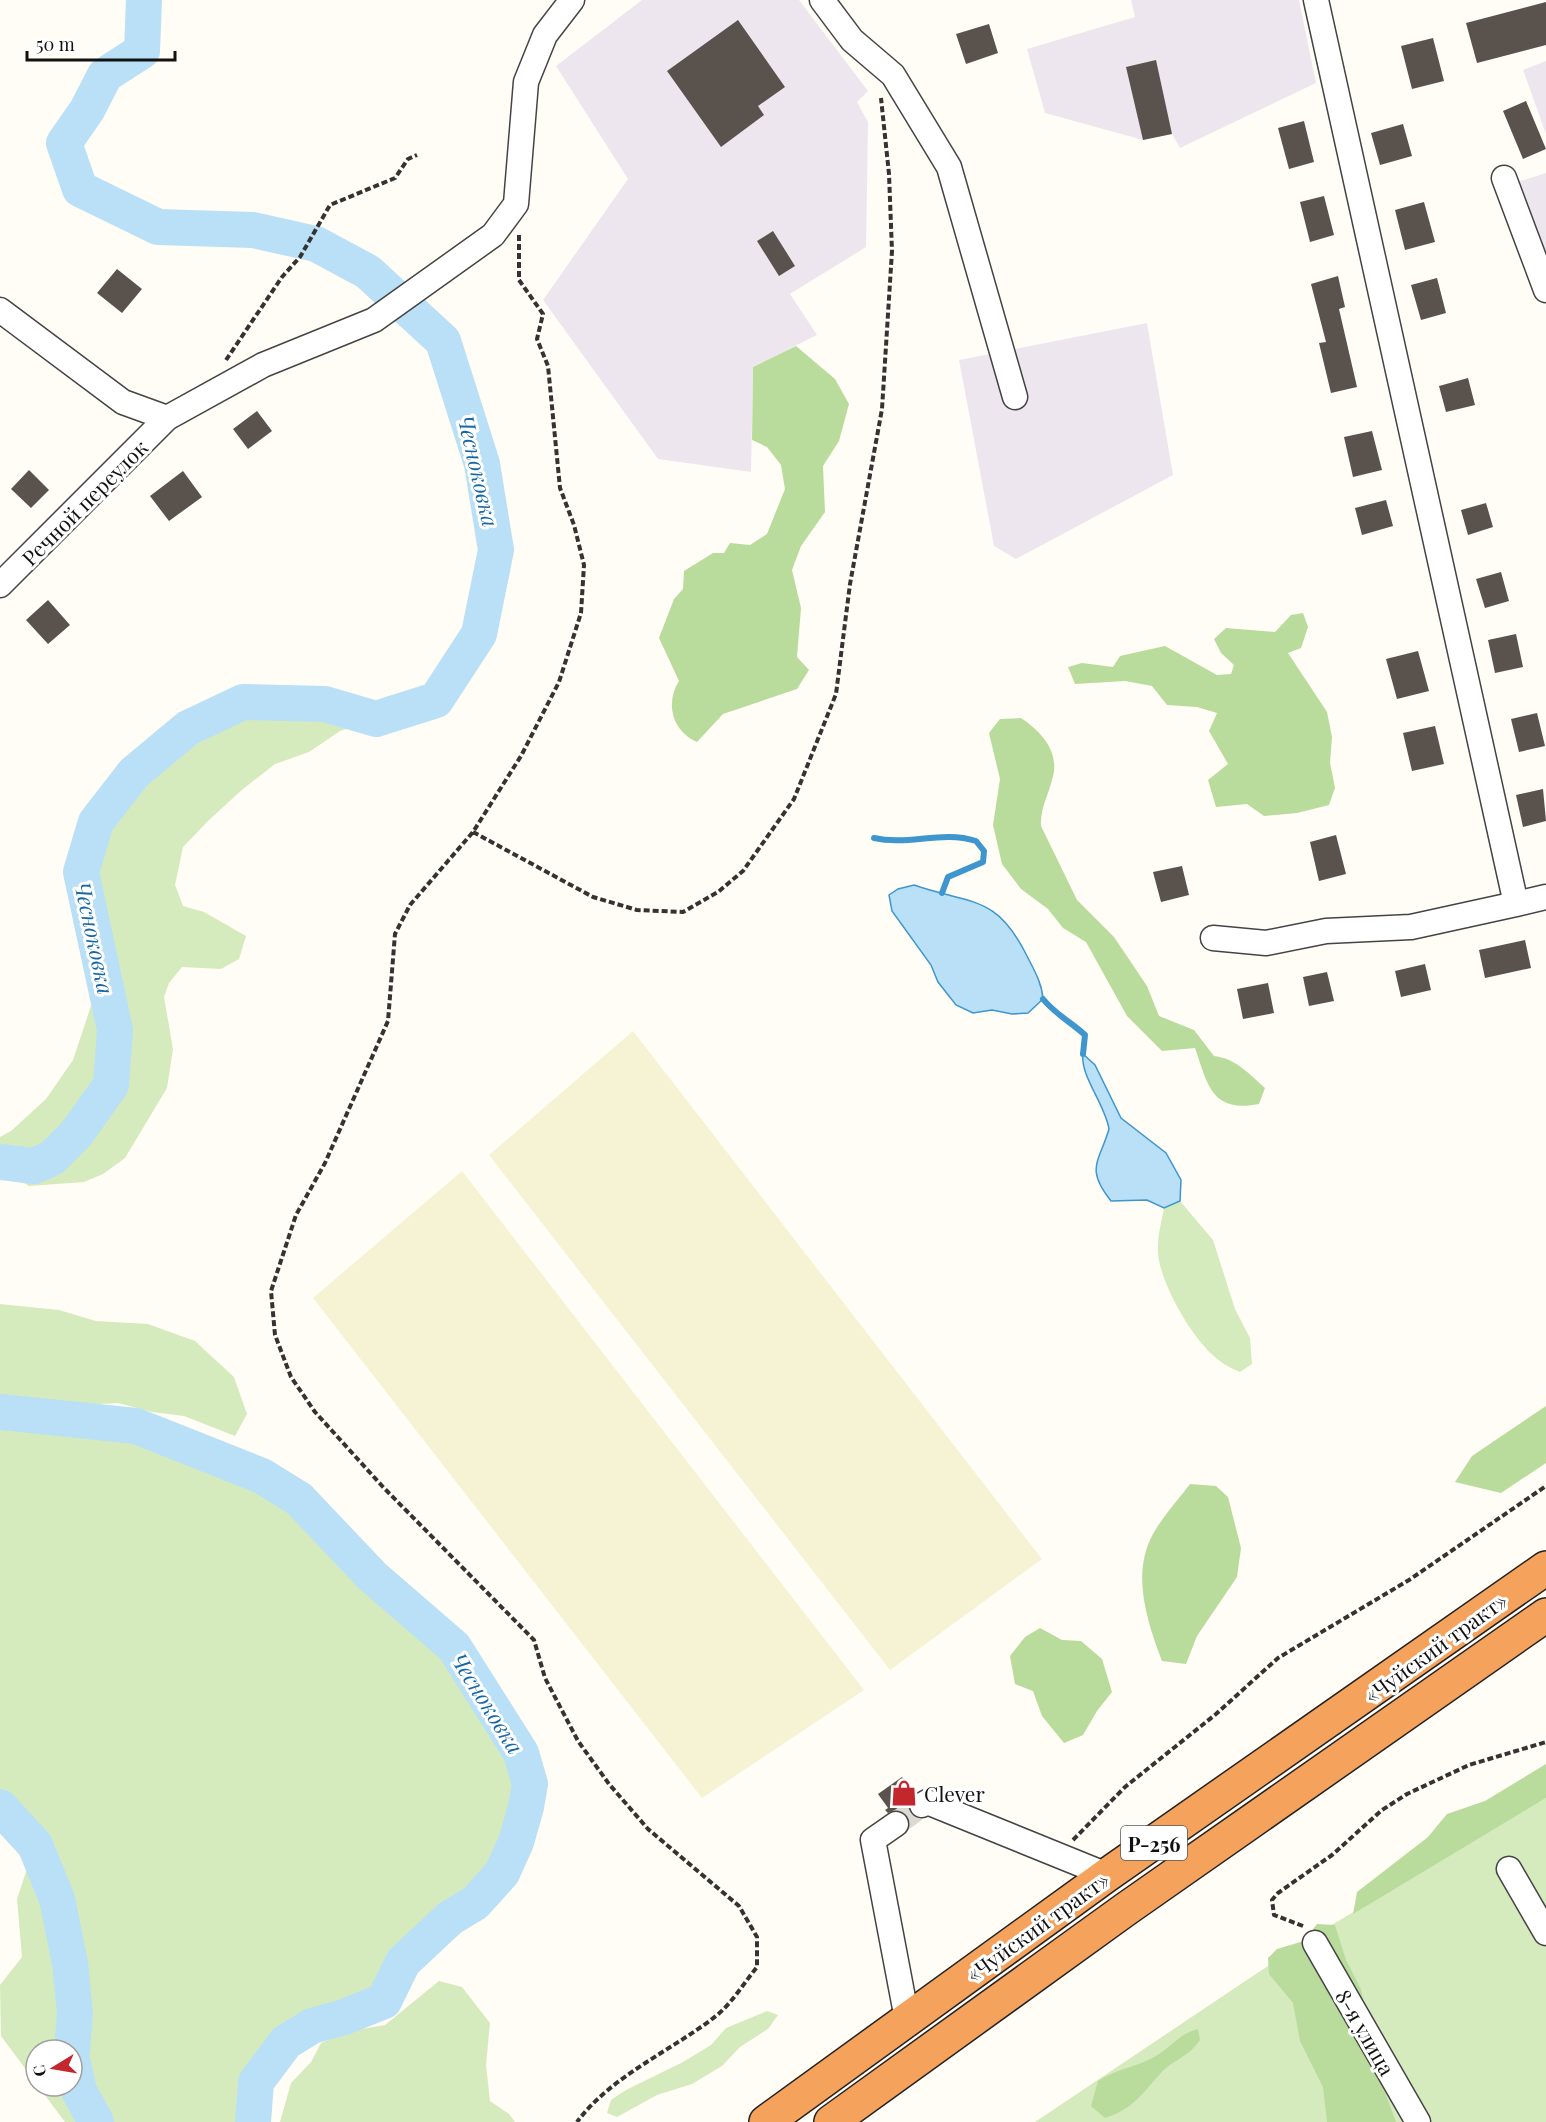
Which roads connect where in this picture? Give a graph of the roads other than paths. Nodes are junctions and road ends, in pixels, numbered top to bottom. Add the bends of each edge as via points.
1 (572, 0) edge
2 (822, 0) edge
3 (1316, 0) edge
4 (1504, 178) dead end
5 (1546, 290) edge
6 (0, 310) edge
7 (1015, 397) dead end
8 (167, 418) junction
9 (0, 585) edge
10 (1546, 897) edge
11 (1516, 904) junction
12 (1213, 938) dead end
13 (1546, 1568) edge
14 (1546, 1615) edge
15 (922, 1805) dead end
16 (896, 1824) tunnel mouth
17 (1509, 1869) dead end
18 (1107, 1875) junction
19 (1546, 1933) edge
20 (1314, 1943) road end
21 (907, 2019) junction
22 (766, 2122) edge
23 (831, 2122) edge
24 (1418, 2122) edge

1 - 8 street, Речной переулок via 545,35 525,82 516,204 493,235 374,320 263,365
2 - 7 street via 852,40 893,75 949,167
3 - 11 street
4 - 5 street
6 - 8 street, Речной переулок via 123,402
8 - 9 street, Речной переулок
10 - 11 street
11 - 12 street via 1412,927 1326,931 1266,943
13 - 18 highway, «Чуйский тракт» / Р-256
14 - 23 highway, «Чуйский тракт» / Р-256 via 1126,1909
15 - 18 street via 927,1802
16 - 21 street via 873,1840
17 - 19 street
18 - 21 highway, «Чуйский тракт» / Р-256
20 - 24 street, 8-я улица
21 - 22 highway, «Чуйский тракт» / Р-256

